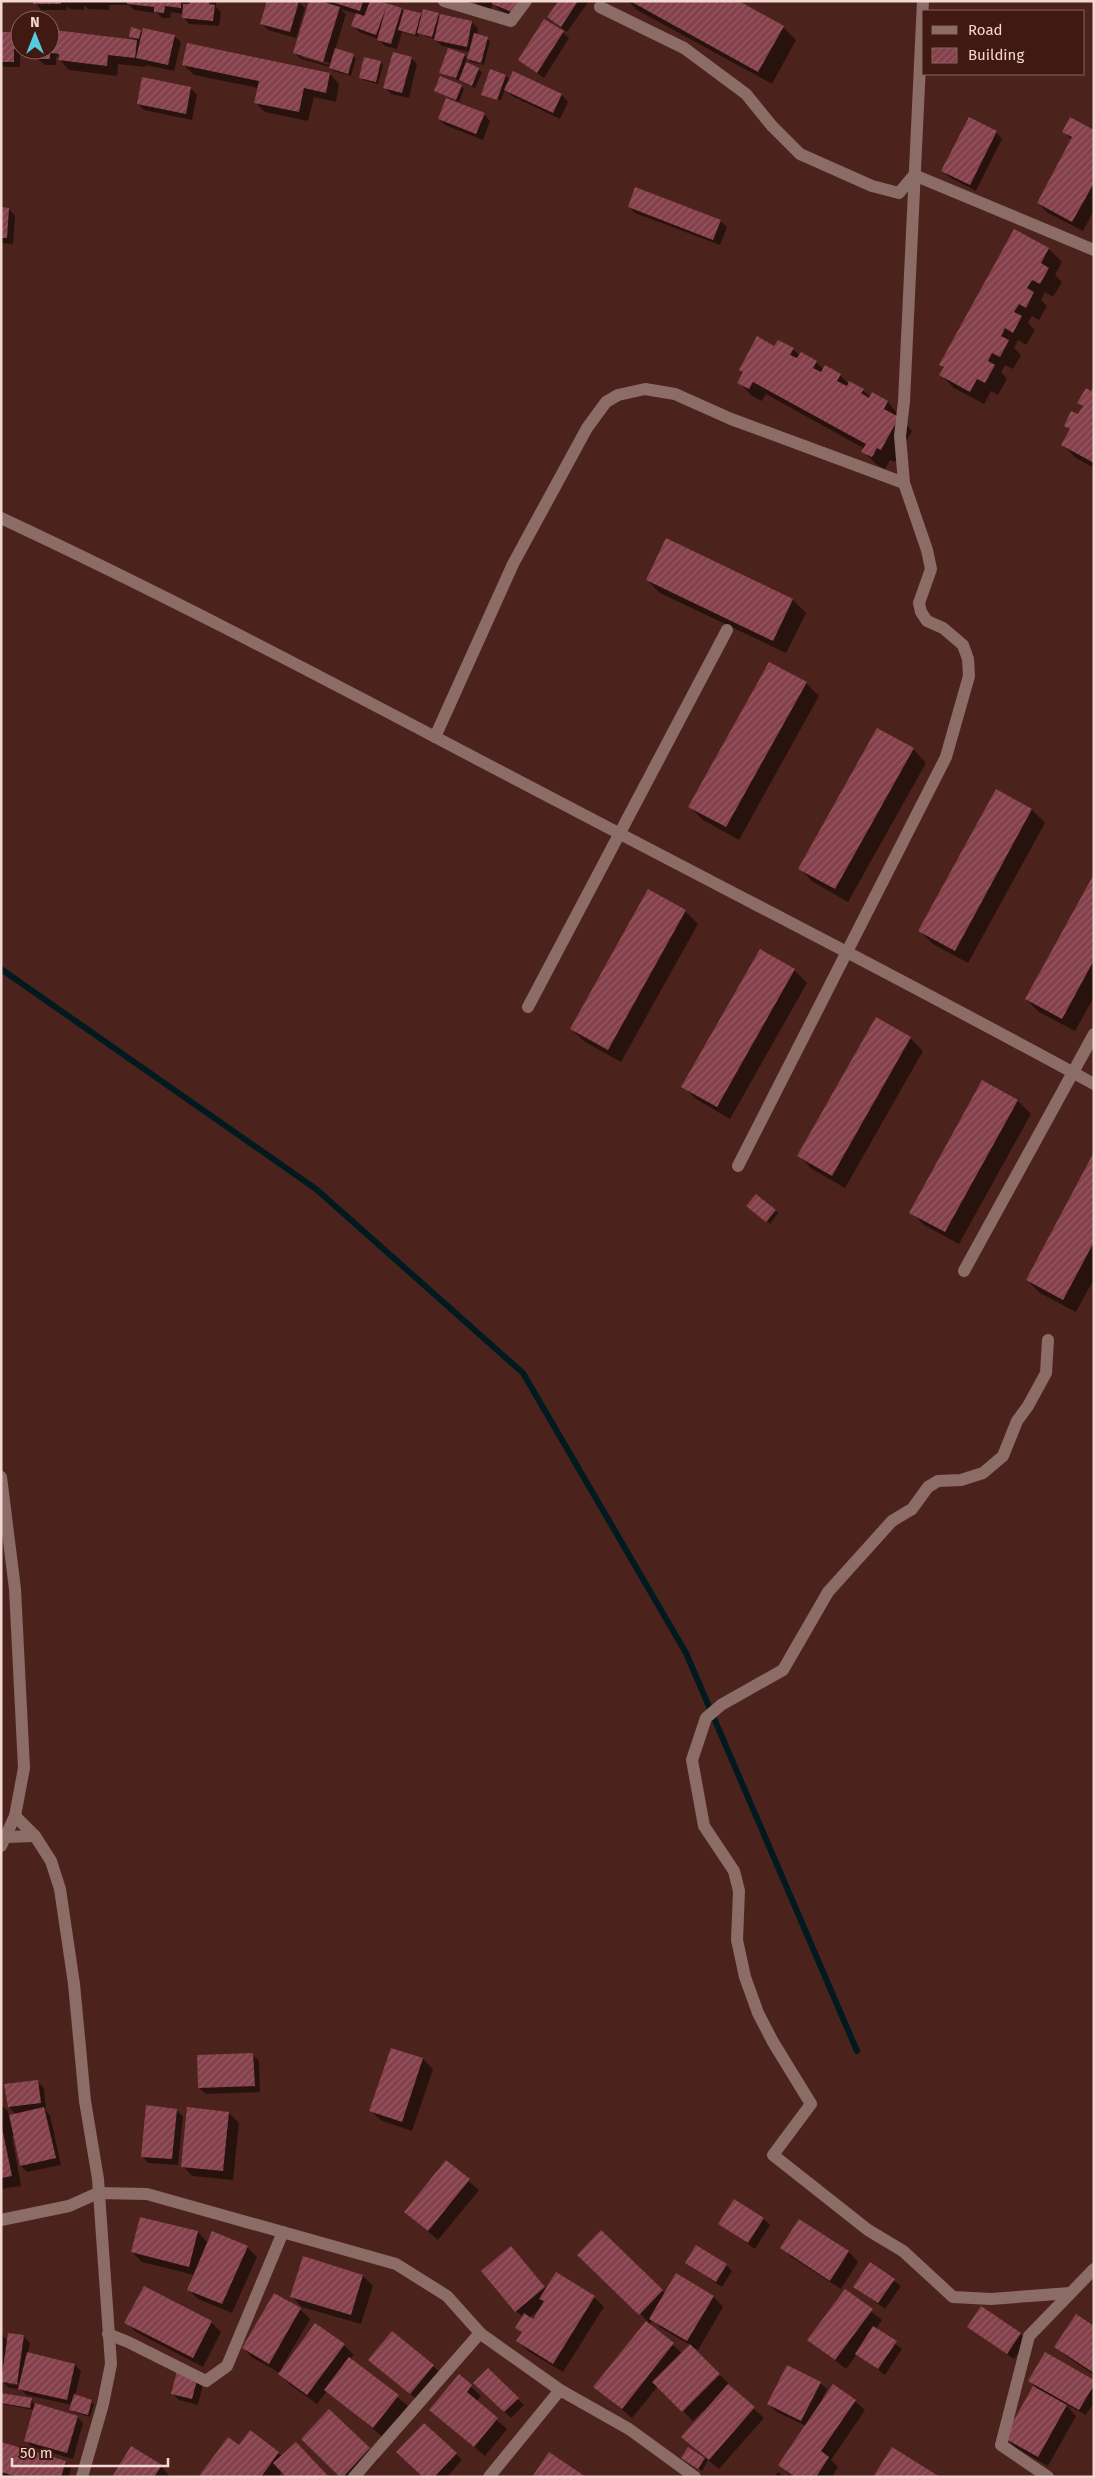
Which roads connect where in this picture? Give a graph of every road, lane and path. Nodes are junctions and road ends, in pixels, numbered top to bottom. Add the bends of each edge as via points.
1 (444, 1) edge
2 (526, 1) edge
3 (600, 7) dead end
4 (922, 20) edge
5 (914, 175) junction
6 (1094, 250) edge
7 (904, 483) junction
8 (1, 518) edge
9 (727, 630) dead end
10 (435, 737) junction
11 (620, 834) junction
12 (848, 951) junction
13 (528, 1007) dead end
14 (1094, 1034) edge
15 (1073, 1073) junction
16 (1094, 1084) edge
17 (738, 1166) dead end
18 (964, 1271) dead end
19 (1048, 1340) dead end
20 (1, 1477) edge
21 (15, 1816) junction
22 (35, 1836) junction
23 (3, 1842) edge
24 (98, 2193) junction
25 (1, 2220) edge
26 (283, 2232) junction
27 (1094, 2269) edge
28 (1070, 2293) junction
29 (480, 2333) junction
30 (108, 2334) junction
31 (560, 2390) junction
32 (82, 2477) edge
33 (354, 2477) edge
34 (489, 2477) edge
35 (695, 2477) edge
36 (1048, 2477) edge

1 - 2 street via 511,21
3 - 5 street via 684,48 746,94 800,154 872,186 899,193
4 - 5 street
5 - 6 street
5 - 7 street via 900,436
7 - 10 street via 731,419 675,394 645,388 618,395 606,402 587,428 527,538
7 - 12 street via 931,569 920,603 921,612 927,621 943,628 963,645 968,659 968,676 946,757
8 - 10 street
9 - 11 street
10 - 11 street
11 - 12 street
11 - 13 street
12 - 15 street
12 - 17 street
14 - 15 street
15 - 16 street
15 - 18 street
19 - 28 street via 1046,1374 1017,1421 1003,1456 983,1474 961,1480 938,1481 928,1487 912,1509 892,1521 828,1592 783,1670 721,1705 706,1718 692,1760 704,1826 734,1872 739,1891 737,1940 745,1977 773,2042 811,2104 773,2155 868,2230 902,2252 953,2297
20 - 21 street via 16,1589 23,1711 24,1768
21 - 22 street
21 - 23 street
22 - 23 street
22 - 24 street via 51,1861 66,1913
24 - 25 street via 69,2206
24 - 26 street via 147,2194
24 - 30 street
26 - 29 street via 396,2264 447,2296
26 - 30 street via 226,2366 206,2380
27 - 28 street
28 - 36 street via 1029,2336 1001,2445
29 - 31 street
29 - 33 street
30 - 32 street via 111,2364
31 - 34 street
31 - 35 street via 629,2429

